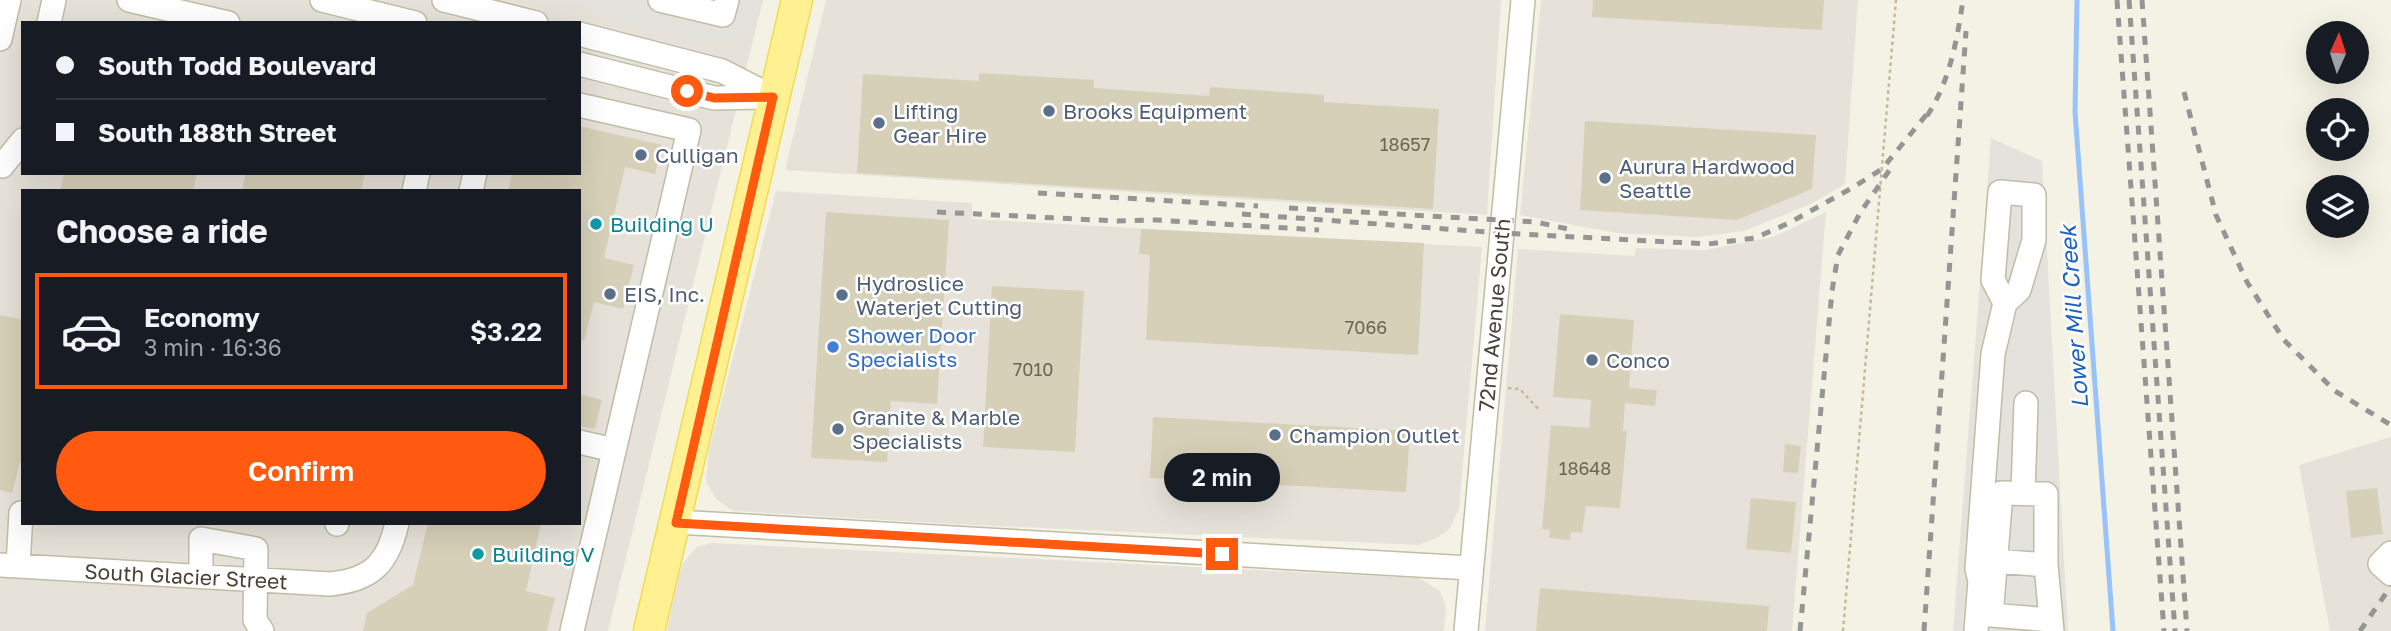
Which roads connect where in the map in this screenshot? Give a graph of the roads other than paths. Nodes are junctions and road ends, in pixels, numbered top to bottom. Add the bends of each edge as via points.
1 (9, 0) edge
2 (54, 0) edge
3 (129, 0) edge
4 (322, 0) edge
5 (444, 0) edge
6 (660, 0) edge
7 (727, 0) edge
8 (797, 0) edge
9 (1523, 0) edge
10 (173, 5) edge
11 (511, 13) edge
12 (49, 21) edge
13 (222, 21) edge
14 (407, 21) edge
15 (531, 21) edge
16 (581, 35) edge
17 (0, 39) edge
18 (581, 65) edge
19 (773, 97) junction
20 (581, 104) edge
21 (21, 143) edge
22 (1, 168) edge
23 (2005, 303) dead end
24 (2026, 403) dead end
25 (581, 442) edge
26 (614, 450) junction
27 (2023, 493) junction
28 (15, 512) edge
29 (676, 523) junction
30 (397, 525) edge
31 (2391, 554) edge
32 (1986, 565) junction
33 (2046, 565) junction
34 (9, 566) edge
35 (1470, 568) junction
36 (2391, 574) edge
37 (201, 576) junction
38 (254, 580) junction
39 (2052, 625) edge
40 (1986, 626) edge
41 (262, 631) edge
42 (572, 631) edge
43 (649, 631) edge
44 (1466, 631) edge
45 (1965, 631) edge

1 - 17 street
2 - 12 street
3 - 10 street
4 - 14 street
5 - 11 street
6 - 7 street via 723,15
8 - 19 main road
9 - 35 street, 72nd Avenue South
10 - 13 street
11 - 15 street
16 - 19 street via 722,71
18 - 19 street via 714,98
19 - 29 main road
20 - 26 street via 689,130
21 - 22 street
23 - 32 street via 1993,354
24 - 27 street
25 - 26 street
26 - 42 street
27 - 32 street via 2001,493
27 - 33 street via 2046,494
28 - 34 street
29 - 35 street
29 - 43 main road
30 - 38 street, South Glacier Street via 384,560 371,573 350,582
31 - 36 street via 2380,564
32 - 33 street
32 - 40 street via 1980,581
32 - 45 street via 1969,581
33 - 39 street
34 - 37 street, South Glacier Street
35 - 44 street, 72nd Avenue South
37 - 38 street, South Glacier Street
37 - 38 street via 201,539 256,549
38 - 41 street via 255,620
39 - 40 street

